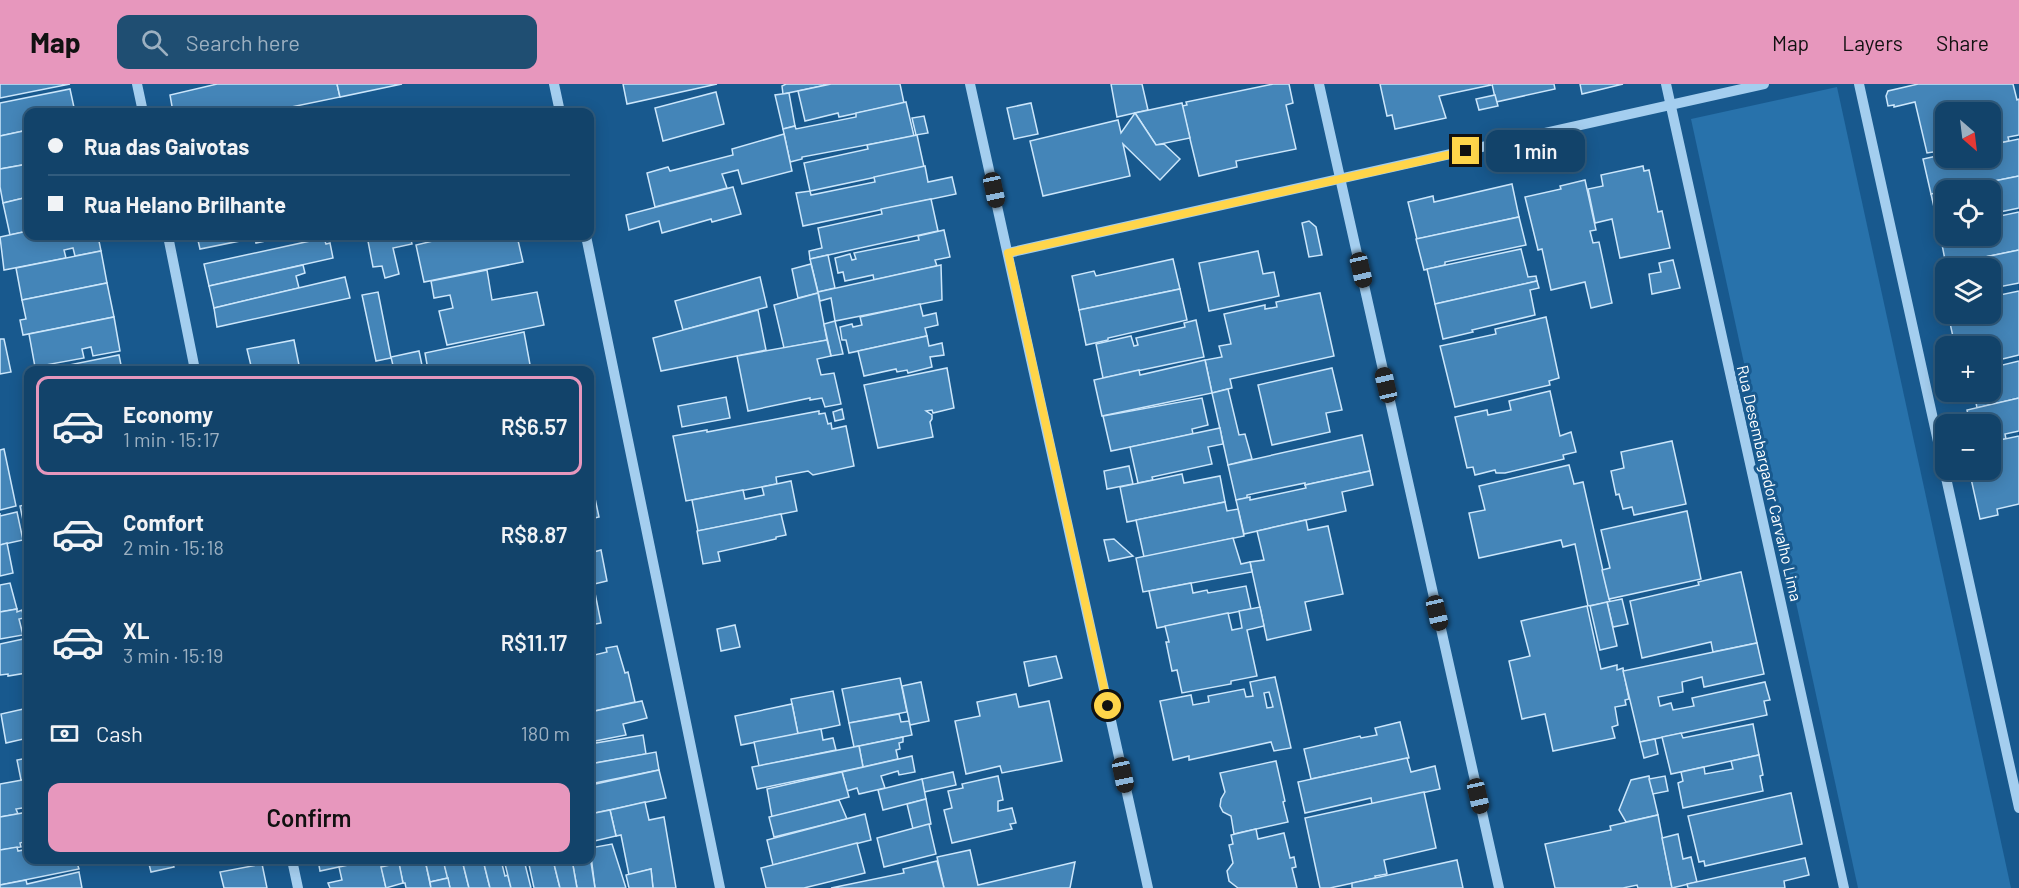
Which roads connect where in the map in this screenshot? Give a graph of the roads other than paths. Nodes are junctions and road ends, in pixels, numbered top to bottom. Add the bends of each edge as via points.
1 (137, 84) edge
2 (554, 84) edge
3 (970, 84) edge
4 (1319, 84) edge
5 (1666, 84) edge
6 (1764, 84) edge
7 (1859, 84) edge
8 (1670, 104) junction
9 (142, 108) edge
10 (559, 108) edge
11 (1340, 178) junction
12 (169, 240) edge
13 (587, 240) edge
14 (1008, 253) junction
15 (194, 366) edge
16 (2019, 808) edge
17 (293, 864) edge
18 (298, 888) edge
19 (720, 888) edge
20 (1148, 888) edge
21 (1498, 888) edge
22 (1844, 888) edge

1 - 9 street
2 - 10 street
3 - 14 street
4 - 11 street
5 - 8 street, Rua Desembargador Carvalho Lima
6 - 8 street
7 - 16 street
8 - 11 street
8 - 22 street, Rua Desembargador Carvalho Lima
11 - 14 street
11 - 21 street
12 - 15 street
13 - 19 street
14 - 20 street
17 - 18 street

